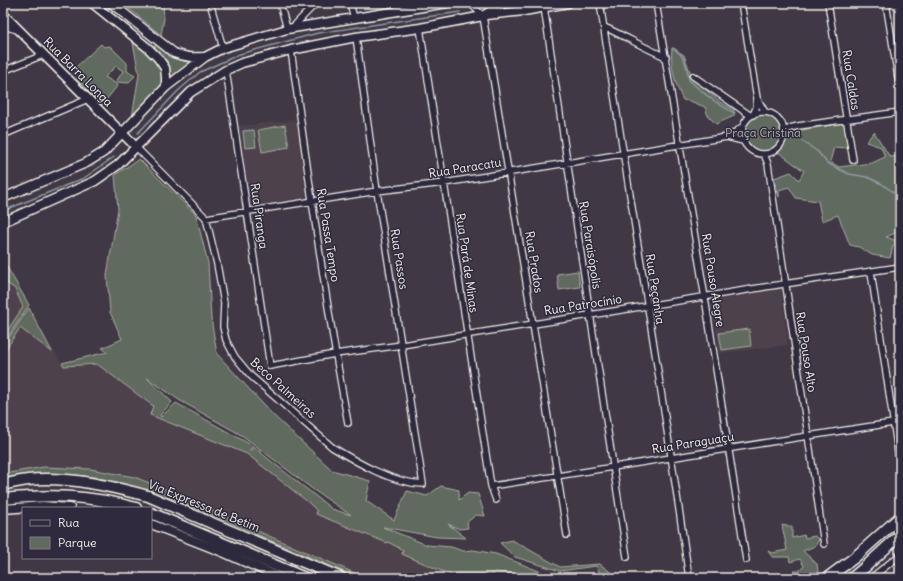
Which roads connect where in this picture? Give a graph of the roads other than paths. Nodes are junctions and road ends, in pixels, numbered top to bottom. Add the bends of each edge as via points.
1 (92, 3) edge
2 (111, 3) edge
3 (210, 3) edge
4 (280, 3) edge
5 (316, 3) edge
6 (350, 3) edge
7 (448, 3) edge
8 (470, 3) edge
9 (502, 3) edge
10 (516, 3) edge
11 (568, 3) edge
12 (600, 3) edge
13 (656, 3) edge
14 (741, 3) edge
15 (828, 3) edge
16 (886, 3) edge
17 (544, 7) junction
18 (524, 11) junction
19 (3, 14) edge
20 (483, 16) junction
21 (354, 18) junction
22 (3, 26) edge
23 (604, 27) junction
24 (420, 28) junction
25 (289, 29) junction
26 (19, 30) junction
27 (356, 37) junction
28 (223, 48) junction
29 (290, 50) junction
30 (43, 54) junction
31 (205, 57) junction
32 (666, 57) junction
33 (226, 70) junction
34 (3, 71) edge
35 (693, 76) dead end
36 (166, 87) junction
37 (900, 90) edge
38 (757, 98) junction
39 (88, 99) junction
40 (765, 112) junction
41 (900, 112) edge
42 (752, 115) junction
43 (846, 119) junction
44 (782, 124) junction
45 (798, 126) junction
46 (742, 127) junction
47 (784, 132) junction
48 (122, 134) junction
49 (3, 135) edge
50 (727, 137) junction
51 (743, 141) junction
52 (680, 144) junction
53 (136, 147) junction
54 (771, 152) junction
55 (623, 154) junction
56 (764, 154) junction
57 (853, 160) dead end
58 (566, 162) junction
59 (768, 164) junction
60 (509, 172) junction
61 (444, 183) junction
62 (377, 191) junction
63 (3, 198) edge
64 (312, 202) junction
65 (247, 211) junction
66 (206, 218) junction
67 (3, 222) edge
68 (900, 267) edge
69 (871, 272) junction
70 (784, 284) junction
71 (705, 298) junction
72 (647, 306) junction
73 (590, 315) junction
74 (533, 324) junction
75 (466, 335) junction
76 (402, 345) junction
77 (335, 354) junction
78 (270, 366) joint
79 (348, 423) dead end
80 (897, 423) edge
81 (808, 437) junction
82 (728, 448) junction
83 (672, 458) junction
84 (900, 466) edge
85 (614, 467) junction
86 (557, 476) junction
87 (423, 484) joint
88 (3, 485) edge
89 (490, 486) junction
90 (3, 499) edge
91 (496, 500) dead end
92 (33, 507) edge
93 (56, 507) edge
94 (132, 507) edge
95 (22, 508) edge
96 (3, 510) edge
97 (152, 513) edge
98 (900, 517) edge
99 (152, 524) edge
100 (567, 535) dead end
101 (900, 535) edge
102 (824, 544) dead end
103 (900, 555) edge
104 (627, 557) dead end
105 (746, 560) dead end
106 (281, 578) edge
107 (305, 578) edge
108 (341, 578) edge
109 (689, 578) edge
110 (827, 578) edge
111 (852, 578) edge
112 (871, 578) edge

1 - 36 main road via 158,58 165,68
2 - 31 main road via 174,53 184,57
3 - 28 street
4 - 25 street
5 - 25 street
6 - 21 street
7 - 21 main road
8 - 20 street
9 - 20 main road
10 - 18 main road
11 - 17 main road
12 - 23 street, Rua Peçanha
13 - 32 street, Rua Pouso Alegre
14 - 38 street
15 - 43 street, Rua Caldas
16 - 37 street
17 - 18 main road
17 - 58 street, Rua Paraisópolis
18 - 20 main road
19 - 26 main road, Rua Barra Longa
20 - 24 main road
20 - 60 street, Rua Prados
21 - 25 main road
22 - 26 street
23 - 32 street
23 - 55 street, Rua Peçanha
24 - 27 main road
24 - 61 street, Rua Pará de Minas
25 - 28 main road
26 - 30 main road, Rua Barra Longa
27 - 29 main road
27 - 62 street, Rua Passos
28 - 31 main road
29 - 33 main road
29 - 64 street, Rua Passa Tempo
30 - 34 street
30 - 39 main road, Rua Barra Longa
31 - 36 main road
32 - 52 street, Rua Pouso Alegre
33 - 53 main road via 191,92
33 - 65 street, Rua Piranga
35 - 42 street
36 - 48 main road
38 - 40 street
38 - 42 street
39 - 48 main road, Rua Barra Longa
39 - 49 street
40 - 42 street
40 - 44 street via 775,116
41 - 43 street
42 - 46 street
43 - 45 street
43 - 57 street, Rua Caldas
44 - 45 street
44 - 47 street
45 - 47 street
46 - 50 street, Rua Paracatu
46 - 51 street
47 - 54 street via 780,145
48 - 53 main road, Rua Barra Longa
48 - 63 main road via 104,152 86,163
50 - 51 street, Rua Paracatu
50 - 52 street, Rua Paracatu
51 - 56 street via 754,152
52 - 55 street, Rua Paracatu
52 - 71 street, Rua Pouso Alegre
53 - 66 street
53 - 67 main road via 118,165 95,181
54 - 56 street
54 - 59 street, Rua Pouso Alto
55 - 58 street, Rua Paracatu
55 - 72 street, Rua Peçanha
56 - 59 street, Rua Pouso Alto
58 - 60 street, Rua Paracatu
58 - 73 street, Rua Paraisópolis
59 - 70 street, Rua Pouso Alto
60 - 61 street, Rua Paracatu
60 - 74 street, Rua Prados
61 - 62 street, Rua Paracatu
61 - 75 street, Rua Pará de Minas
62 - 64 street, Rua Paracatu
62 - 76 street, Rua Passos
64 - 65 street, Rua Paracatu
64 - 77 street, Rua Passa Tempo
65 - 66 street, Rua Paracatu
65 - 78 street, Rua Piranga
66 - 87 street, Beco Palmeiras via 224,303 223,327 226,340 235,357 251,376 332,447 387,476 411,484
68 - 69 street, Rua Patrocínio
69 - 70 street, Rua Patrocínio
69 - 80 street
70 - 71 street, Rua Patrocínio
70 - 81 street, Rua Pouso Alto
71 - 72 street, Rua Patrocínio
71 - 82 street, Rua Pouso Alegre
72 - 73 street, Rua Patrocínio
72 - 83 street, Rua Peçanha
73 - 74 street, Rua Patrocínio
73 - 85 street, Rua Paraisópolis
74 - 75 street, Rua Patrocínio
74 - 86 street, Rua Prados
75 - 76 street, Rua Patrocínio
75 - 89 street, Rua Pará de Minas
76 - 77 street, Rua Patrocínio
76 - 87 street, Rua Passos
77 - 78 street, Rua Patrocínio
77 - 79 street, Rua Passa Tempo
80 - 81 street, Rua Paraguaçu
80 - 84 street
81 - 82 street, Rua Paraguaçu
81 - 102 street, Rua Pouso Alto
82 - 83 street, Rua Paraguaçu
82 - 105 street, Rua Pouso Alegre
83 - 85 street, Rua Paraguaçu
83 - 109 street, Rua Peçanha
85 - 86 street, Rua Paraguaçu
85 - 104 street, Rua Paraisópolis
86 - 89 street, Rua Paraguaçu
86 - 100 street, Rua Prados
88 - 108 highway, Via Expressa de Betim via 27,480 52,479 115,487 148,496
89 - 91 street, Rua Pará de Minas
90 - 94 highway via 32,496 80,497
92 - 93 main road
95 - 96 main road
97 - 107 highway
98 - 110 highway
99 - 106 main road
101 - 111 highway
103 - 112 street

